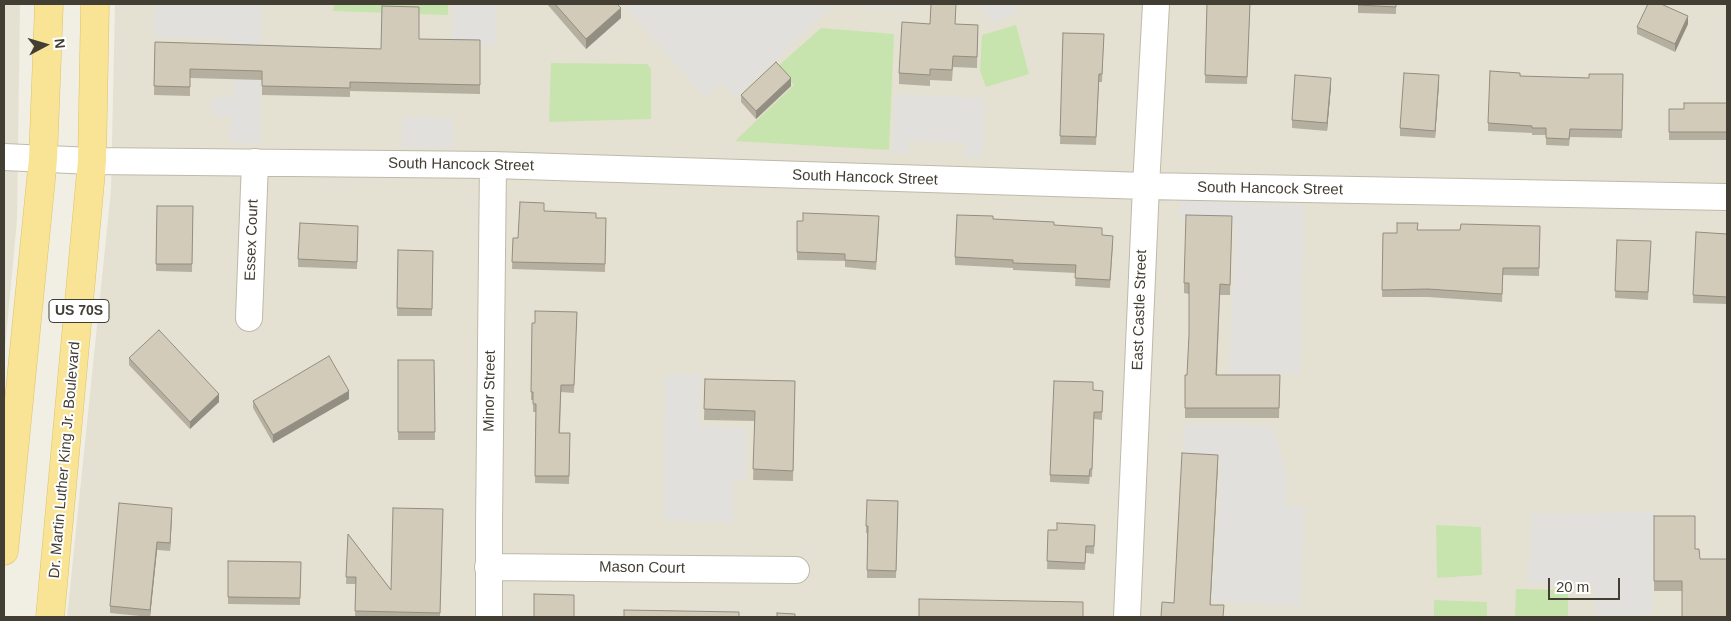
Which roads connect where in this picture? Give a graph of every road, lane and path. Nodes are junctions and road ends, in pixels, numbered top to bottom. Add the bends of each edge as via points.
1 (49, 4) edge
2 (95, 4) edge
3 (1156, 4) edge
4 (4, 157) edge
5 (43, 159) junction
6 (92, 161) junction
7 (254, 162) junction
8 (493, 165) junction
9 (1146, 186) junction
10 (1727, 196) edge
11 (248, 318) dead end
12 (4, 551) edge
13 (488, 567) junction
14 (796, 570) dead end
15 (50, 617) edge
16 (489, 617) edge
17 (1127, 617) edge

1 - 5 main road, US 70S
2 - 6 main road, Dr. Martin Luther King Jr. Boulevard / US 70S
3 - 9 street, East Castle Street
4 - 5 street, South Hancock Street
5 - 6 street, South Hancock Street
5 - 12 main road, US 70S
6 - 7 street, South Hancock Street
6 - 15 main road, Dr. Martin Luther King Jr. Boulevard / US 70S
7 - 8 street, South Hancock Street
7 - 11 street, Essex Court
8 - 9 street, South Hancock Street
8 - 13 street, Minor Street
9 - 10 street, South Hancock Street
9 - 17 street, East Castle Street
13 - 14 street, Mason Court
13 - 16 street, Minor Street

